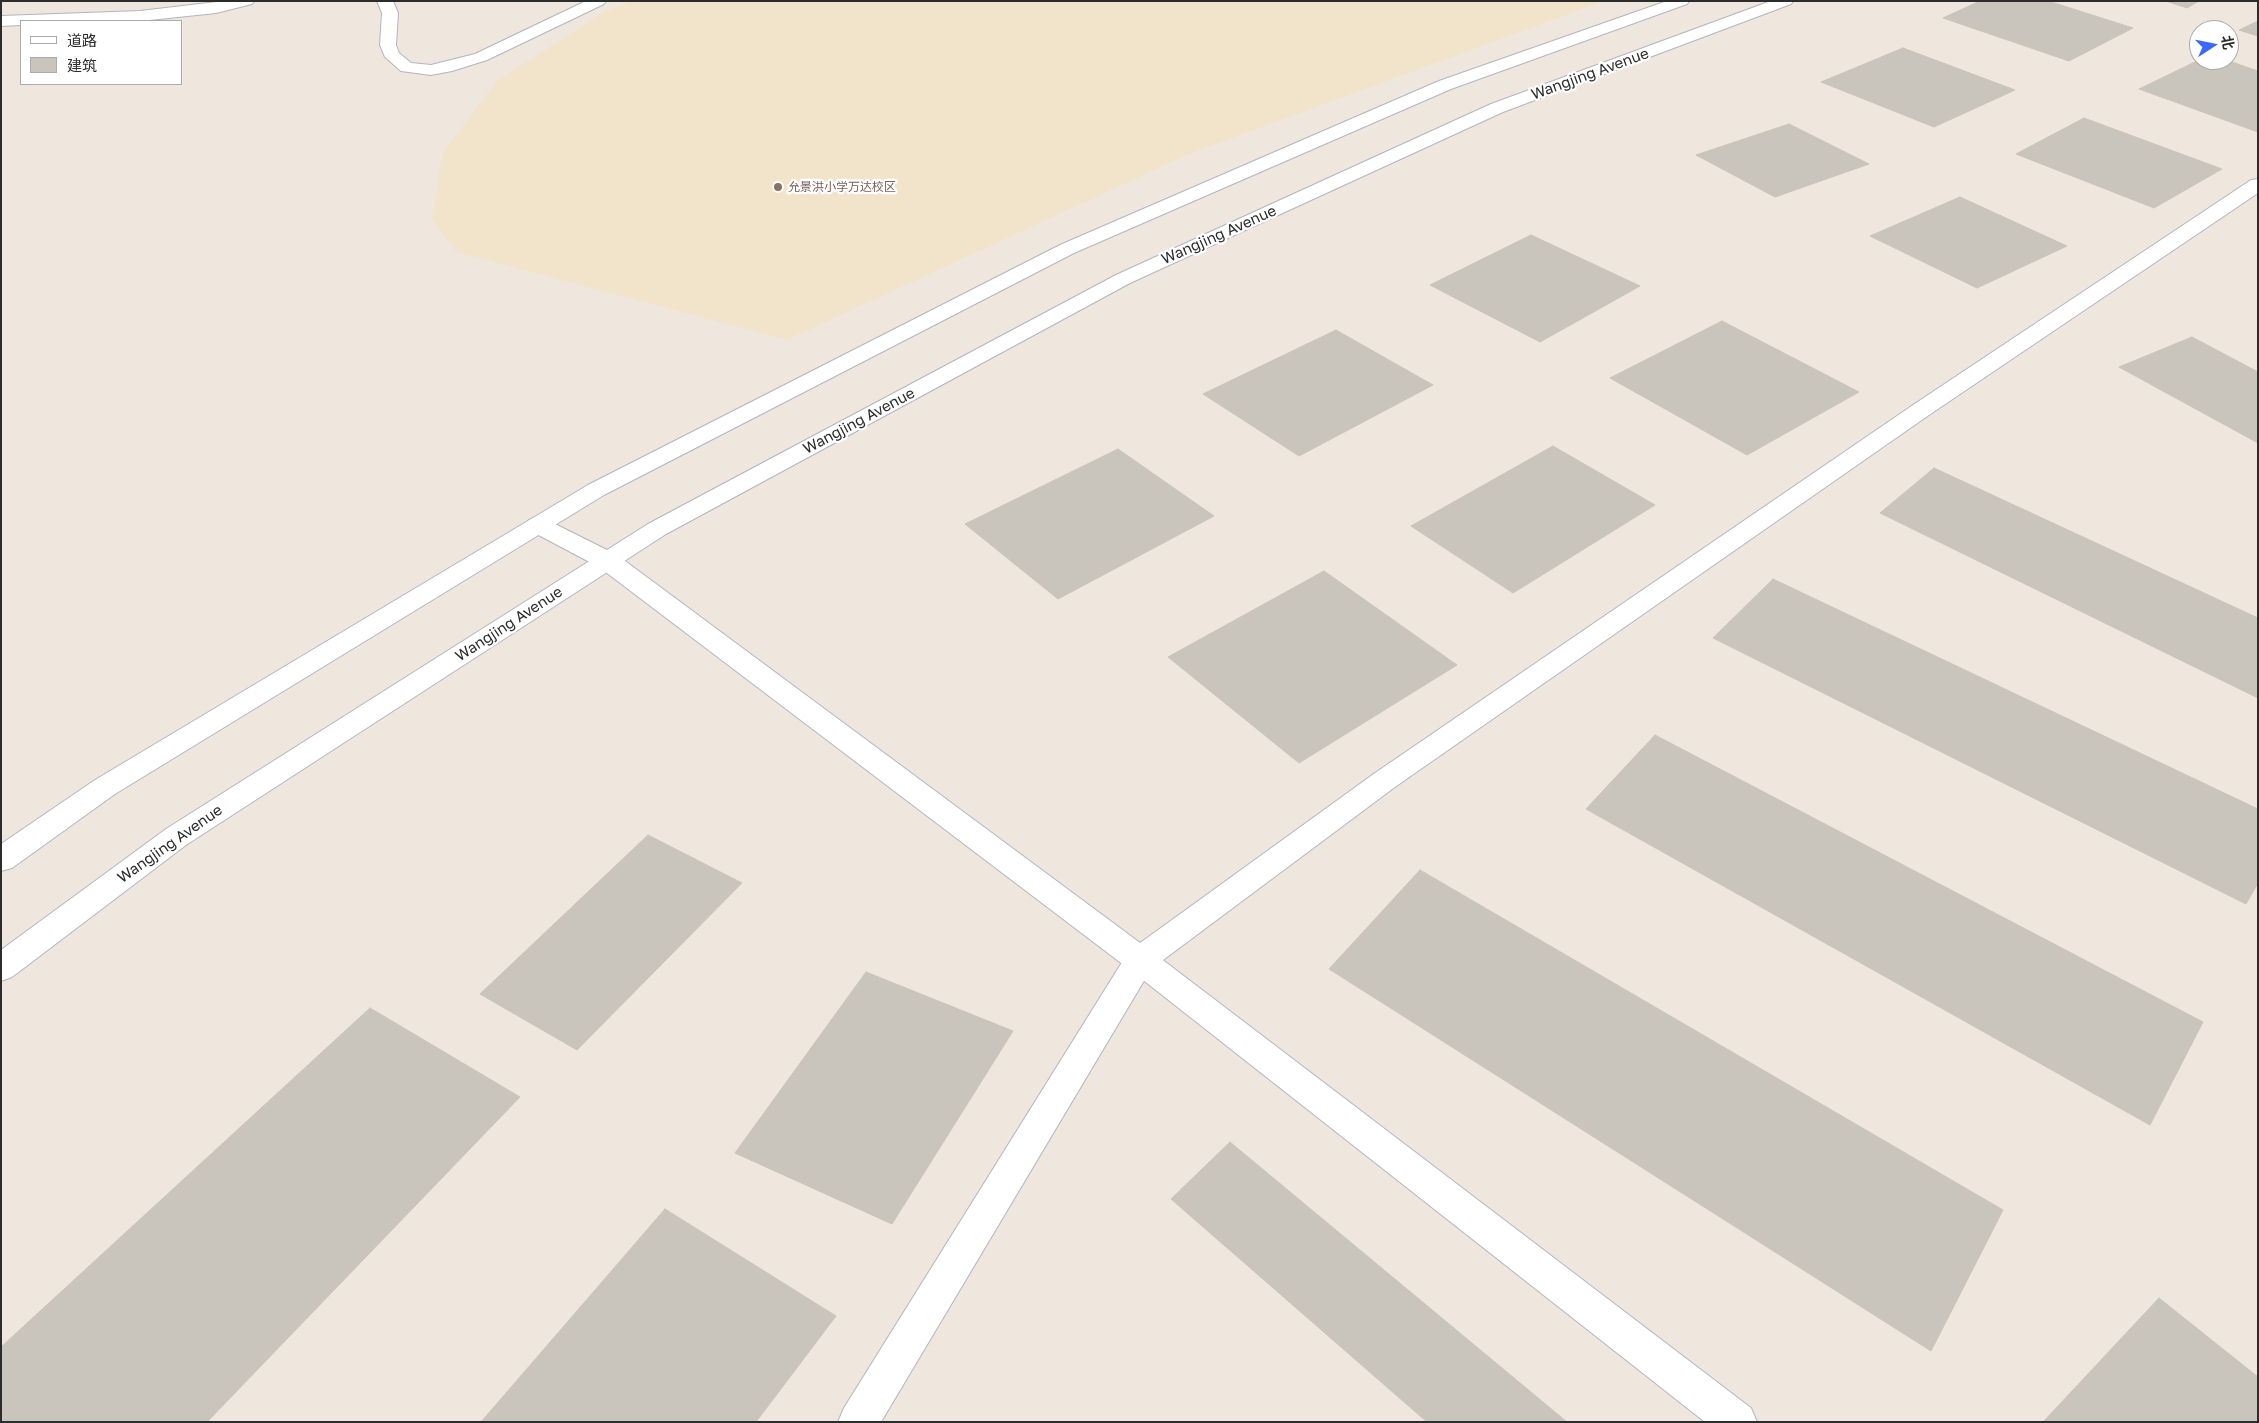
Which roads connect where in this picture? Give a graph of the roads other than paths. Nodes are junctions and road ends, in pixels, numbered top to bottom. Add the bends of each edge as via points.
1 (246, 1) edge
2 (384, 1) edge
3 (599, 1) edge
4 (1682, 1) edge
5 (1786, 1) edge
6 (20, 20) edge
7 (29, 20) edge
8 (1, 21) edge
9 (2258, 184) edge
10 (538, 525) junction
11 (608, 561) junction
12 (1, 860) edge
13 (1140, 960) junction
14 (1, 968) edge
15 (858, 1422) edge
16 (1737, 1422) edge

1 - 7 main road via 216,8 140,16
2 - 3 main road via 390,13 388,45 391,54 407,68 431,70 481,57
4 - 10 main road via 1445,85 1067,249 596,490
5 - 11 main road, Wangjing Avenue via 1497,108 1123,279 658,529
6 - 8 main road
9 - 13 main road via 1921,410 1384,780
10 - 11 main road
10 - 12 main road via 105,787
11 - 13 main road
11 - 14 main road, Wangjing Avenue via 176,837
13 - 15 main road
13 - 16 main road

